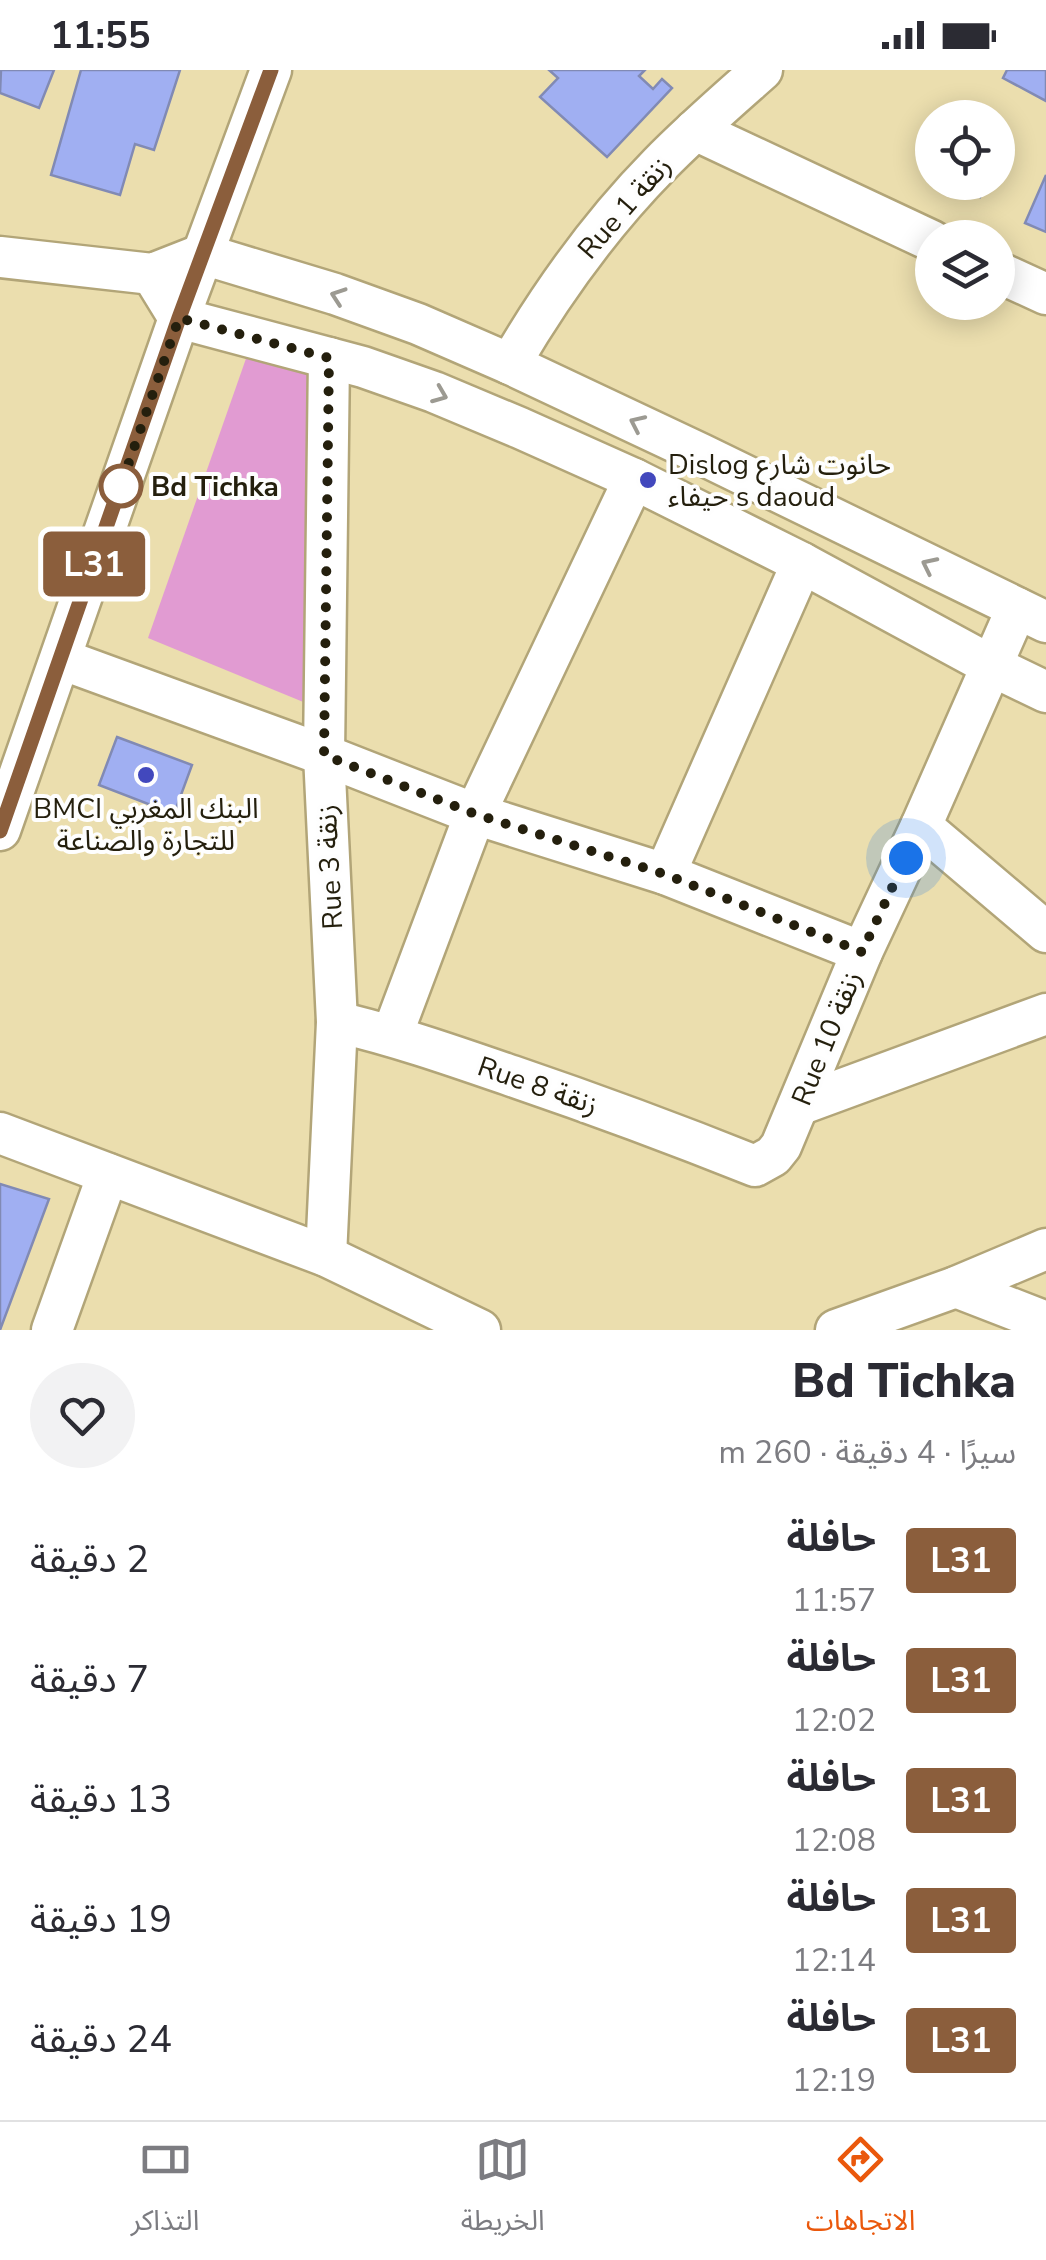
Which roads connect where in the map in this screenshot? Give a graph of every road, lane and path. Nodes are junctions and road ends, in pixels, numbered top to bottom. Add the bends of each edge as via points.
1 (271, 70) edge
2 (762, 70) edge
3 (695, 130) junction
4 (915, 233) edge
5 (203, 254) junction
6 (0, 257) edge
7 (152, 274) junction
8 (1015, 280) edge
9 (1046, 294) edge
10 (179, 318) junction
11 (329, 358) junction
12 (510, 364) junction
13 (634, 479) junction
14 (802, 563) junction
15 (1031, 615) edge
16 (61, 659) junction
17 (992, 666) junction
18 (1046, 692) edge
19 (324, 755) junction
20 (475, 814) junction
21 (920, 826) junction
22 (0, 830) edge
23 (664, 874) junction
24 (1046, 932) edge
25 (862, 952) junction
26 (1046, 1014) edge
27 (337, 1022) junction
28 (392, 1035) junction
29 (799, 1105) junction
30 (0, 1133) edge
31 (736, 1159) joint
32 (108, 1174) junction
33 (1046, 1248) edge
34 (326, 1256) junction
35 (956, 1287) junction
36 (1046, 1322) edge
37 (52, 1330) edge
38 (480, 1330) edge
39 (836, 1330) edge

1 - 5 street
2 - 3 street, Rue 1 زنقة
3 - 4 street
3 - 12 street, Rue 1 زنقة via 593,240
5 - 7 street
5 - 10 street
12 -> 5 street via 385,312
6 - 7 street
7 - 10 street
8 - 9 street
10 - 11 street
10 - 16 street
11 -> 13 street via 434,392
11 - 19 street, Rue 3 زنقة
15 -> 12 street
13 - 14 street
13 - 20 street
14 - 17 street
14 - 23 street
15 - 17 street, Rue 10 زنقة
16 - 19 street
16 - 22 street
17 - 18 street
17 - 21 street, Rue 10 زنقة
19 - 20 street
19 - 27 street, Rue 3 زنقة
20 - 23 street
20 - 28 street
21 - 24 street
21 - 25 street, Rue 10 زنقة
23 - 25 street
25 - 29 street, Rue 10 زنقة
26 - 29 street
27 - 28 street, Rue 8 زنقة
27 - 34 street, Rue 3 زنقة
28 - 31 street, Rue 8 زنقة
29 - 31 street, Rue 10 زنقة via 773,1156 755,1166
30 - 32 street
32 - 34 street
32 - 37 street
33 - 35 street
34 - 38 street
35 - 36 street
35 - 39 street

